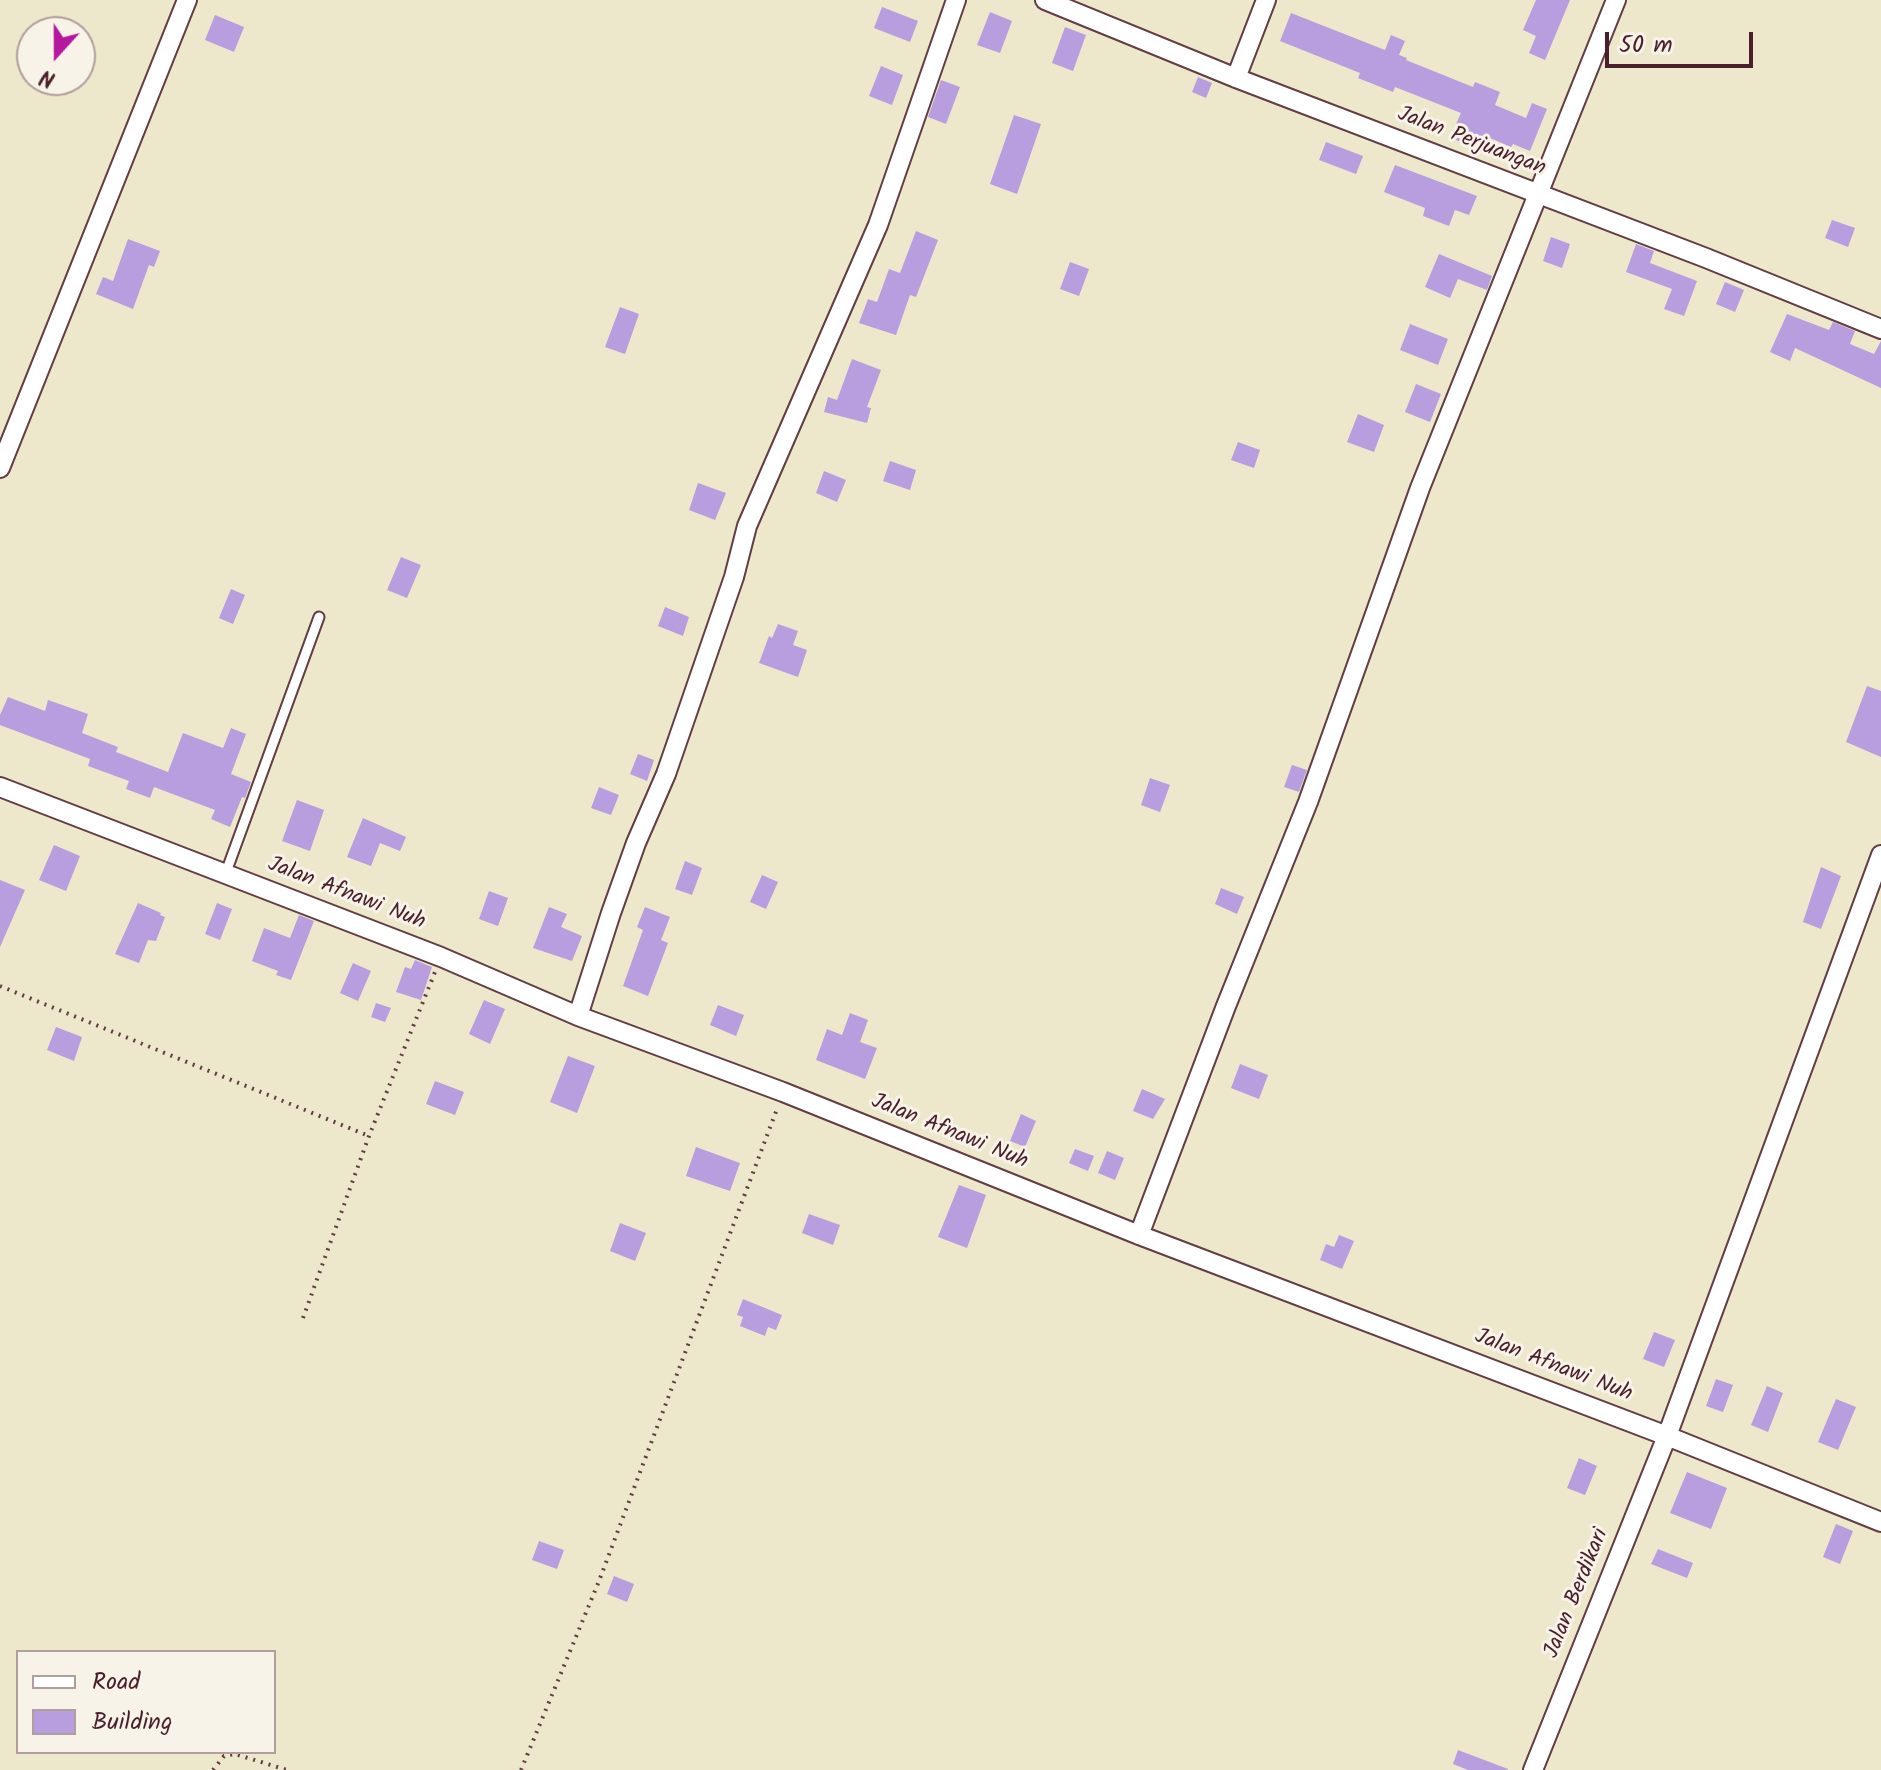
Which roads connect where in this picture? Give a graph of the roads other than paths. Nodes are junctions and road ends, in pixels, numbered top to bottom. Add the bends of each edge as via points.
1 (187, 0) edge
2 (956, 0) edge
3 (1045, 0) edge
4 (1266, 0) edge
5 (1616, 0) edge
6 (1236, 78) junction
7 (1539, 195) junction
8 (1881, 329) edge
9 (0, 468) edge
10 (319, 617) dead end
11 (0, 787) edge
12 (1881, 855) edge
13 (225, 875) junction
14 (578, 1016) junction
15 (1139, 1235) junction
16 (1667, 1436) junction
17 (1881, 1522) edge
18 (1533, 1770) edge

1 - 9 street
2 - 14 street via 878,225 747,526 734,577
3 - 6 street, Jalan Perjuangan
4 - 6 street
5 - 7 street
6 - 7 street, Jalan Perjuangan
7 - 8 street, Jalan Perjuangan
7 - 15 street via 1420,488 1308,802
10 - 13 lane
11 - 13 street, Jalan Afnawi Nuh
12 - 16 street, Jalan Berdikari
13 - 14 street, Jalan Afnawi Nuh
14 - 15 street, Jalan Afnawi Nuh
15 - 16 street, Jalan Afnawi Nuh
16 - 17 street, Jalan Afnawi Nuh
16 - 18 street, Jalan Berdikari

